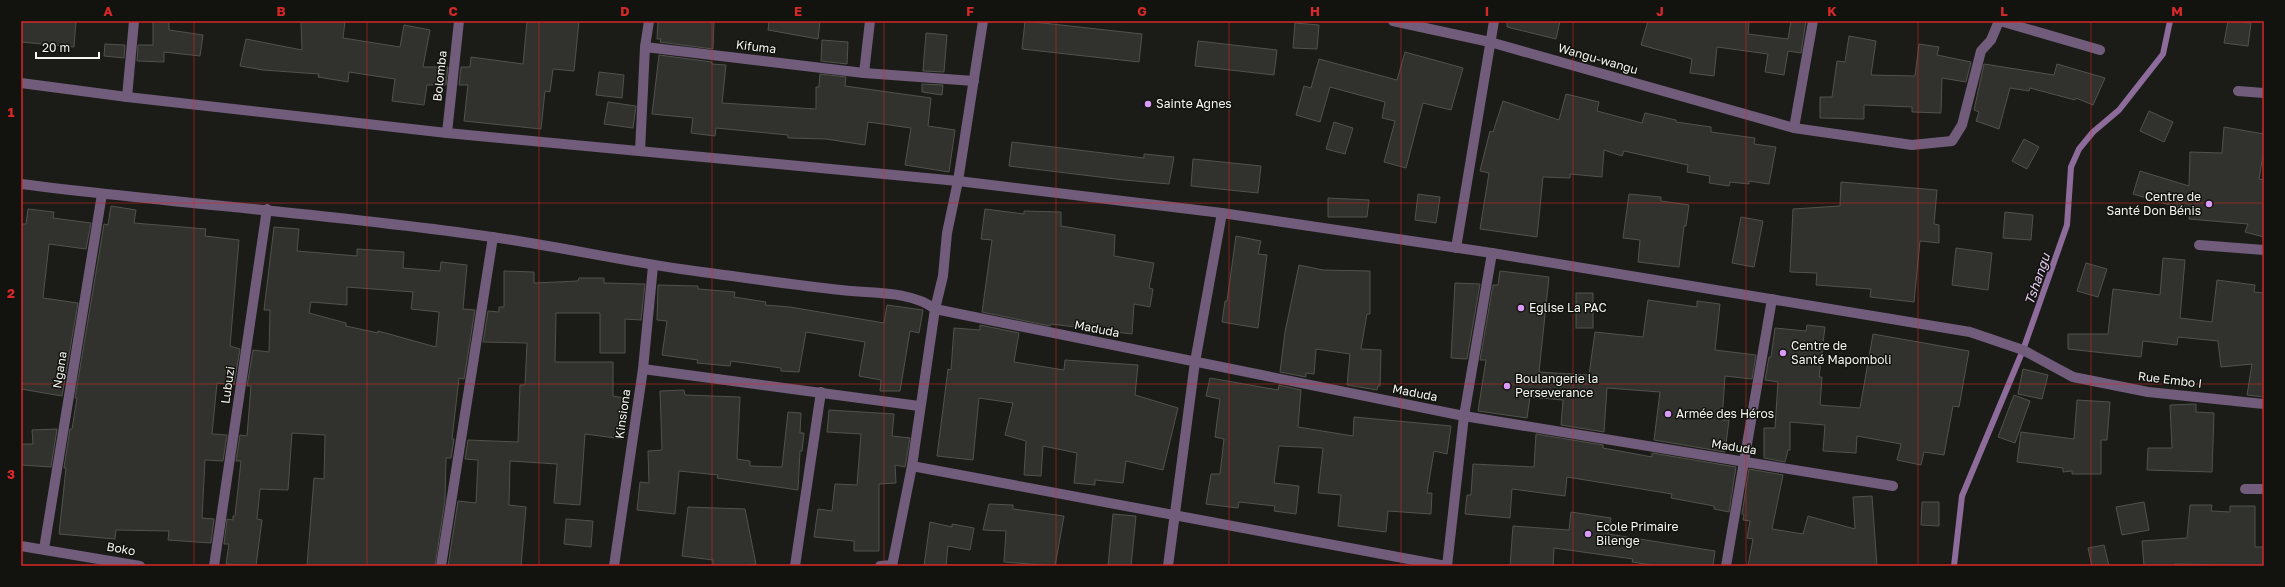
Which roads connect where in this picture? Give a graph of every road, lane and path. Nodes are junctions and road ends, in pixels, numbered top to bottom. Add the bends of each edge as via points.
1 (134, 21) edge
2 (459, 21) edge
3 (649, 21) edge
4 (870, 21) edge
5 (984, 21) edge
6 (1393, 21) edge
7 (1494, 21) edge
8 (1813, 21) edge
9 (2000, 21) edge
10 (1490, 42) junction
11 (646, 47) junction
12 (2100, 50) dead end
13 (864, 73) junction
14 (974, 81) junction
15 (21, 83) edge
16 (2238, 91) dead end
17 (2264, 93) edge
18 (127, 97) junction
19 (1794, 128) junction
20 (447, 133) junction
21 (640, 151) junction
22 (958, 181) junction
23 (21, 184) edge
24 (102, 194) junction
25 (267, 209) junction
26 (1222, 213) junction
27 (493, 237) junction
28 (2199, 244) dead end
29 (1456, 248) junction
30 (2264, 250) edge
31 (1492, 253) junction
32 (653, 266) junction
33 (1772, 299) junction
34 (935, 310) junction
35 (1195, 362) junction
36 (643, 369) junction
37 (821, 392) junction
38 (2264, 404) edge
39 (920, 406) junction
40 (1464, 416) junction
41 (1743, 462) junction
42 (912, 466) junction
43 (1893, 486) dead end
44 (2246, 489) dead end
45 (2264, 490) edge
46 (1175, 515) junction
47 (21, 546) edge
48 (44, 549) junction
49 (97, 562) edge
50 (892, 565) edge
51 (140, 566) edge
52 (214, 566) edge
53 (441, 566) edge
54 (614, 566) edge
55 (796, 566) edge
56 (880, 566) edge
57 (1168, 566) edge
58 (1446, 566) edge
59 (1726, 566) edge

1 - 18 street
2 - 20 street, Bolomba
3 - 11 street
4 - 13 street
5 - 14 street
6 - 10 street, Wangu-wangu
7 - 10 street
8 - 19 street
9 - 12 street
9 - 19 street, Wangu-wangu via 1991,40 1981,51 1962,125 1952,141 1912,145
10 - 19 street, Wangu-wangu
10 - 29 street
11 - 13 street, Kifuma
11 - 21 street
13 - 14 street, Kifuma
14 - 22 street
15 - 18 street, Rue Embo I
16 - 17 street
18 - 20 street, Rue Embo I
20 - 21 street, Rue Embo I
21 - 22 street, Rue Embo I
22 - 26 street, Rue Embo I
22 - 34 street
23 - 24 street, Maduda
24 - 25 street, Maduda
24 - 48 street, Ngana
25 - 27 street, Maduda
25 - 52 street, Lubuzi
26 - 29 street, Rue Embo I
26 - 35 street
27 - 32 street, Maduda
27 - 53 street
28 - 30 street
29 - 31 street, Rue Embo I
31 - 33 street, Rue Embo I
31 - 40 street
32 - 34 street, Maduda via 895,295 926,303
32 - 36 street, Kinsiona
33 - 38 street, Rue Embo I via 1970,332 2023,350 2073,376 2148,392
33 - 41 street
34 - 35 street, Maduda
34 - 39 street
35 - 40 street, Maduda
35 - 46 street
36 - 37 street
36 - 54 street, Kinsiona
37 - 39 street
37 - 55 street
39 - 42 street
40 - 41 street, Maduda
40 - 58 street
41 - 43 street, Maduda
41 - 59 street
42 - 46 street
42 - 50 street
44 - 45 street
46 - 57 street
46 - 58 street
47 - 48 street, Boko
48 - 49 street, Boko
49 - 51 street, Boko
50 - 56 street

